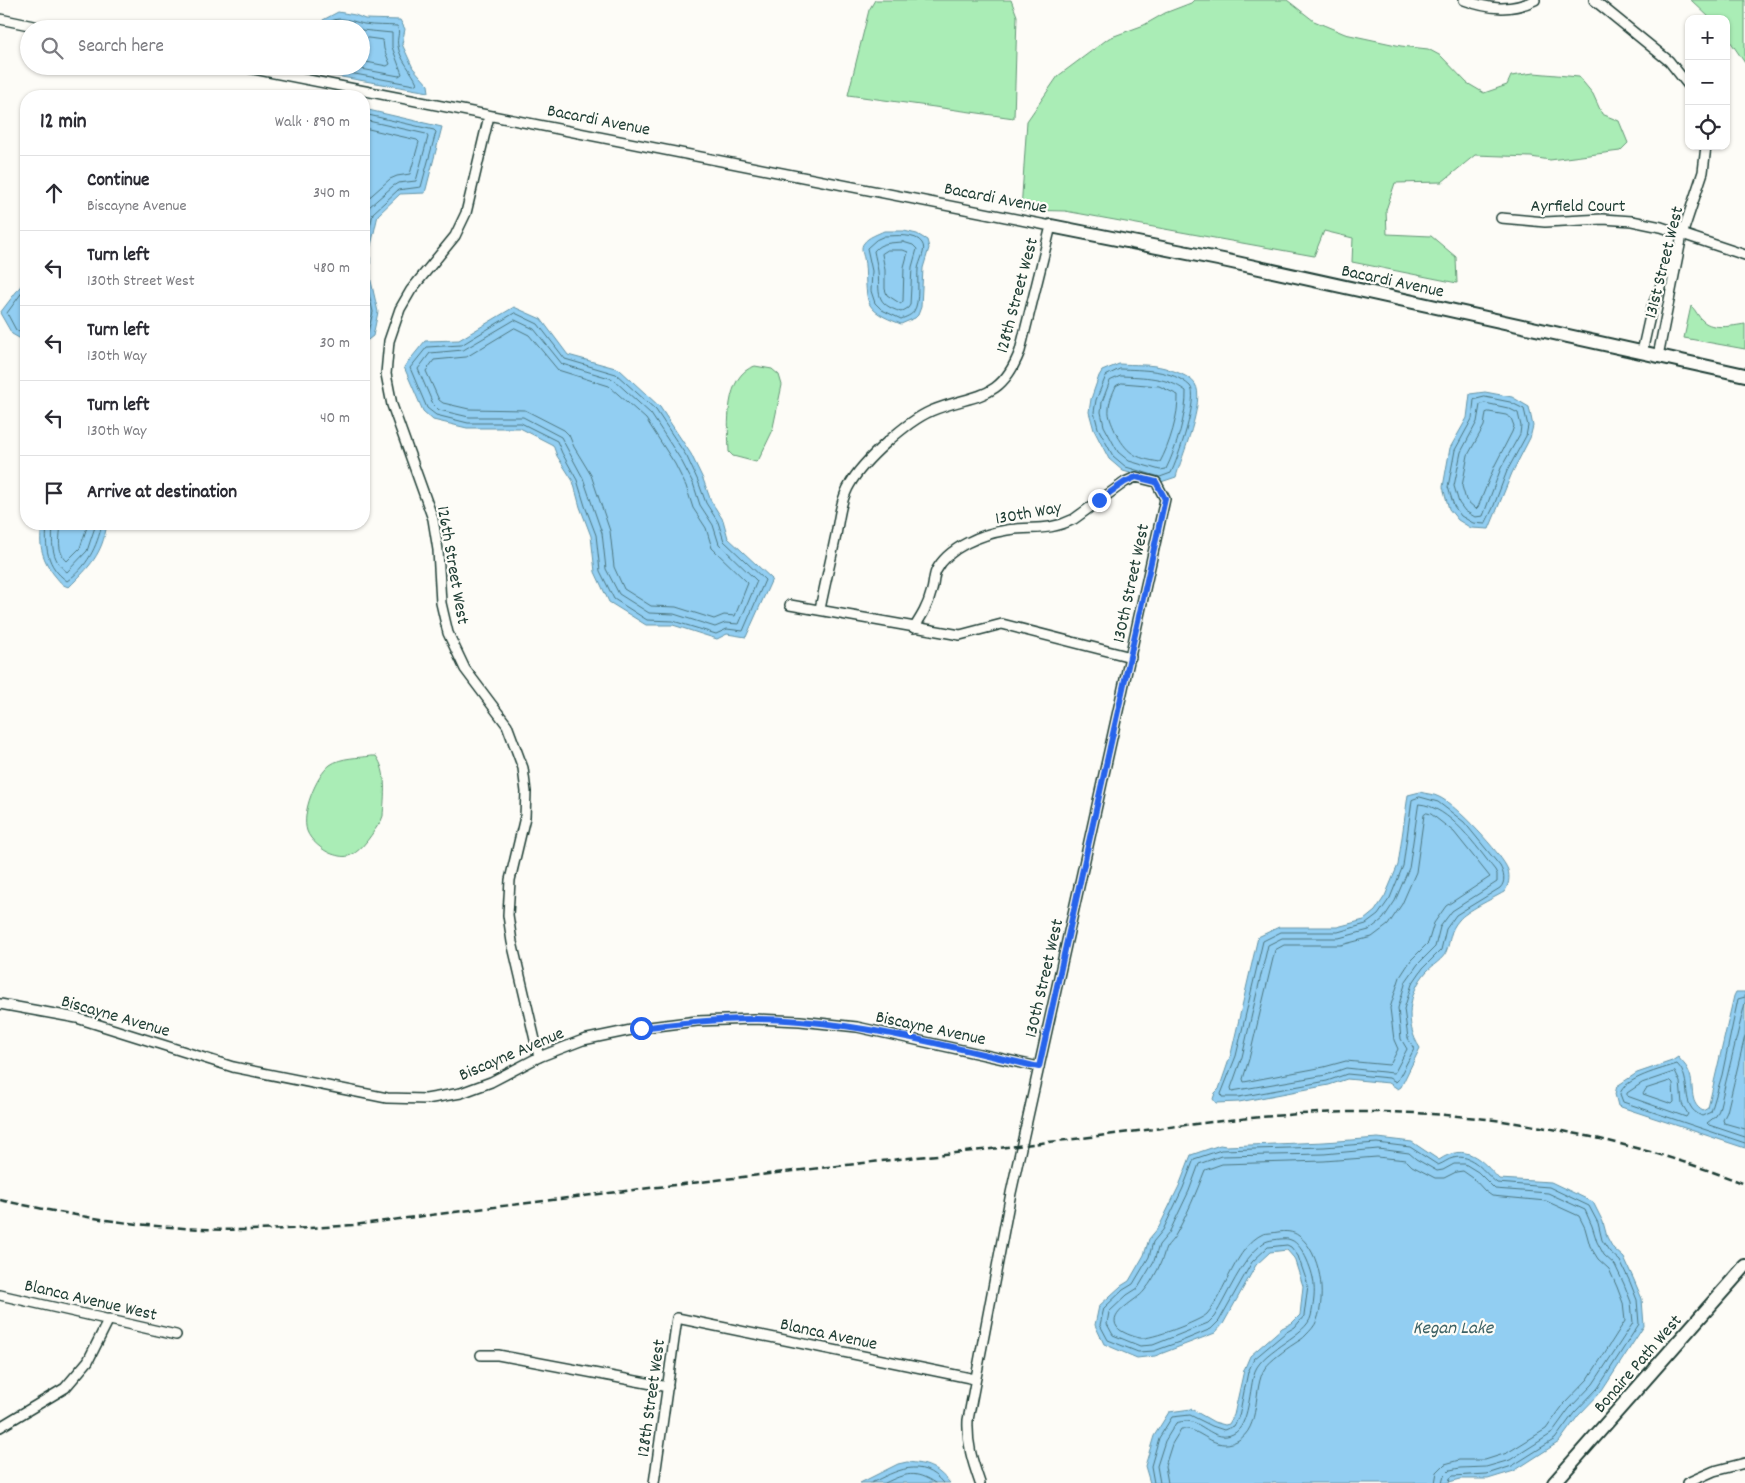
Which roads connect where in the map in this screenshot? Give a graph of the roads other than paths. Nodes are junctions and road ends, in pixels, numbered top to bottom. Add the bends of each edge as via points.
1 (1464, 0) edge
2 (1535, 0) edge
3 (1594, 0) edge
4 (0, 19) edge
5 (20, 23) edge
6 (283, 75) edge
7 (1685, 81) edge
8 (358, 90) edge
9 (370, 92) edge
10 (489, 116) junction
11 (1706, 150) edge
12 (1501, 218) dead end
13 (1051, 226) junction
14 (1682, 234) junction
15 (1745, 256) edge
16 (1642, 352) junction
17 (1658, 356) junction
18 (1745, 375) edge
19 (1156, 482) joint
20 (790, 604) dead end
21 (820, 609) junction
22 (914, 628) junction
23 (1131, 657) junction
24 (0, 1004) edge
25 (539, 1057) junction
26 (1039, 1067) junction
27 (1745, 1266) edge
28 (0, 1295) edge
29 (677, 1318) joint
30 (109, 1319) junction
31 (176, 1335) dead end
32 (481, 1355) dead end
33 (975, 1380) junction
34 (668, 1387) junction
35 (0, 1428) edge
36 (1745, 1463) edge
37 (654, 1483) edge
38 (980, 1483) edge
39 (1554, 1483) edge
40 (1687, 1483) edge

1 - 2 street via 1497,9
3 - 7 street via 1669,61
4 - 5 street
6 - 8 street, Bacardi Avenue
9 - 10 street, Bacardi Avenue
10 - 13 street, Bacardi Avenue
10 - 25 street, 126th Street West via 466,213 455,236 411,290 400,309 389,340 386,374 392,405 433,519 441,603 448,633 465,669 506,725 523,768 525,817 510,880 508,915
11 - 14 street, 131st Street West via 1701,182
12 - 14 street, Ayrfield Court via 1545,222 1618,219
13 - 16 street, Bacardi Avenue via 1223,260
13 - 21 street, 128th Street West via 1013,369 988,393 931,411 910,422 861,468 842,503
14 - 15 street, Ayrfield Court
14 - 16 street via 1652,307
14 - 17 street, 131st Street West
16 - 17 street, Bacardi Avenue
17 - 18 street, Bacardi Avenue
19 - 22 street, 130th Way via 1136,477 1066,524 1006,530 970,541 951,552 936,571 932,593
19 - 23 street, 130th Street West via 1165,499
20 - 21 street
21 - 22 street
22 - 23 street via 960,634 1002,624
23 - 26 street, 130th Street West
24 - 25 street, Biscayne Avenue via 77,1018 233,1067 387,1098 426,1100 461,1094
25 - 26 street, Biscayne Avenue via 583,1040 641,1028 697,1021 754,1019 800,1020 857,1027
26 - 33 street, 130th Street West
27 - 39 street, Bonaire Path West
28 - 30 street, Blanca Avenue West
29 - 33 street, Blanca Avenue
29 - 34 street, 128th Street West
30 - 31 street, Blanca Avenue West
30 - 35 street via 88,1361 65,1388
32 - 34 street via 498,1355
33 - 38 street, 130th Street West via 968,1440
34 - 37 street, 128th Street West
36 - 40 street via 1714,1471

